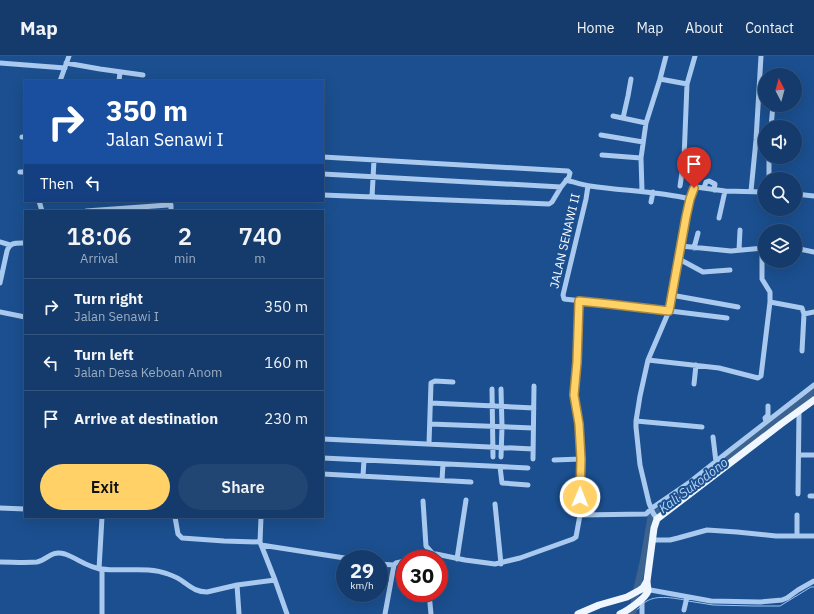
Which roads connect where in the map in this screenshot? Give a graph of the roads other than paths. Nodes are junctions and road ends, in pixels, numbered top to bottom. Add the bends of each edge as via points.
1 (68, 56) edge
2 (666, 56) edge
3 (696, 56) edge
4 (761, 56) edge
5 (0, 63) edge
6 (66, 65) junction
7 (120, 72) junction
8 (143, 75) dead end
9 (631, 79) dead end
10 (660, 79) junction
11 (60, 80) edge
12 (119, 80) edge
13 (687, 84) junction
14 (613, 116) dead end
15 (623, 118) junction
16 (646, 123) junction
17 (601, 134) dead end
18 (643, 142) junction
19 (602, 155) dead end
20 (324, 157) edge
21 (641, 158) junction
22 (374, 160) junction
23 (324, 174) edge
24 (373, 176) junction
25 (566, 180) junction
26 (588, 186) junction
27 (680, 186) dead end
28 (561, 187) junction
29 (642, 191) junction
30 (725, 191) junction
31 (751, 191) junction
32 (653, 192) junction
33 (758, 192) edge
34 (324, 195) edge
35 (802, 195) edge
36 (814, 196) edge
37 (372, 197) junction
38 (690, 199) junction
39 (651, 202) dead end
40 (122, 210) edge
41 (171, 210) edge
42 (719, 218) dead end
43 (740, 230) dead end
44 (698, 233) dead end
45 (0, 242) edge
46 (24, 243) edge
47 (10, 245) junction
48 (681, 246) junction
49 (694, 248) junction
50 (758, 248) edge
51 (802, 249) edge
52 (739, 250) junction
53 (814, 252) edge
54 (679, 259) junction
55 (763, 268) edge
56 (730, 270) dead end
57 (0, 283) edge
58 (671, 295) junction
59 (579, 301) junction
60 (770, 302) junction
61 (738, 307) dead end
62 (669, 311) junction
63 (0, 312) edge
64 (814, 312) edge
65 (804, 314) junction
66 (24, 317) edge
67 (727, 318) dead end
68 (802, 351) dead end
69 (648, 360) junction
70 (696, 365) junction
71 (453, 382) dead end
72 (694, 384) dead end
73 (814, 385) edge
74 (534, 386) dead end
75 (492, 389) dead end
76 (502, 389) dead end
77 (814, 400) edge
78 (431, 403) junction
79 (492, 406) junction
80 (502, 406) junction
81 (768, 406) dead end
82 (534, 408) junction
83 (799, 412) junction
84 (636, 421) junction
85 (766, 422) junction
86 (430, 424) junction
87 (492, 427) junction
88 (502, 427) junction
89 (702, 427) dead end
90 (533, 428) junction
91 (713, 437) dead end
92 (324, 439) edge
93 (429, 444) junction
94 (492, 447) junction
95 (502, 447) junction
96 (533, 449) junction
97 (799, 454) junction
98 (732, 455) junction
99 (814, 455) edge
100 (493, 457) dead end
101 (501, 457) dead end
102 (324, 458) edge
103 (533, 458) dead end
104 (581, 459) junction
105 (364, 460) junction
106 (554, 460) dead end
107 (716, 462) junction
108 (443, 464) junction
109 (500, 467) junction
110 (528, 468) dead end
111 (324, 474) edge
112 (363, 476) junction
113 (442, 480) junction
114 (471, 482) dead end
115 (528, 485) dead end
116 (798, 494) dead end
117 (466, 500) dead end
118 (423, 501) dead end
119 (495, 504) dead end
120 (0, 508) edge
121 (24, 509) edge
122 (655, 514) junction
123 (580, 515) junction
124 (797, 515) dead end
125 (102, 518) edge
126 (175, 518) edge
127 (261, 518) edge
128 (797, 536) junction
129 (814, 536) edge
130 (652, 540) junction
131 (260, 544) junction
132 (428, 550) edge
133 (336, 557) edge
134 (448, 557) edge
135 (457, 559) junction
136 (0, 562) edge
137 (498, 564) junction
138 (388, 565) edge
139 (394, 565) joint
140 (100, 569) junction
141 (275, 580) junction
142 (814, 581) edge
143 (237, 585) junction
144 (643, 590) junction
145 (628, 597) junction
146 (686, 599) junction
147 (430, 602) edge
148 (641, 602) junction
149 (632, 606) junction
150 (684, 610) dead end
151 (102, 614) edge
152 (239, 614) edge
153 (287, 614) edge
154 (384, 614) edge
155 (431, 614) edge
156 (578, 614) edge
157 (620, 614) edge
158 (642, 614) edge

1 - 6 street
2 - 10 street
3 - 13 street
4 - 31 street
5 - 6 street
6 - 7 street
6 - 11 street
7 - 8 street
7 - 12 street
9 - 15 street
10 - 13 street
10 - 16 street
13 - 27 street via 684,159
14 - 15 street
15 - 16 street
16 - 18 street
17 - 18 street
18 - 21 street
19 - 21 street
20 - 22 street
21 - 29 street
22 - 24 street
22 - 25 street via 568,171 570,175
23 - 24 street
24 - 28 street
24 - 37 street
25 - 26 street
25 - 28 street
26 - 29 street
26 - 59 street, JALAN SENAWI II via 563,295 566,300
28 - 37 street via 549,204
29 - 32 street
30 - 31 street
30 - 38 street via 696,187
30 - 42 street
31 - 33 street
32 - 38 street
32 - 39 street
34 - 37 street
35 - 36 street
38 - 48 street
40 - 41 street via 170,205
43 - 52 street
44 - 49 street
45 - 47 street
46 - 47 street
47 - 57 street
48 - 49 street
48 - 54 street
49 - 52 street
50 - 52 street
51 - 53 street
54 - 56 street via 703,272
54 - 58 street
55 - 60 street via 762,279 770,292
58 - 61 street
58 - 62 street
59 - 62 street
59 - 104 street via 574,395
60 - 65 street via 802,308
60 - 70 street via 761,376 756,378
62 - 67 street
62 - 69 street
63 - 66 street
64 - 65 street
65 - 68 street
69 - 70 street
69 - 84 street
70 - 72 street
71 - 78 street via 432,382
73 - 85 street
74 - 82 street
75 - 79 street
76 - 80 street
77 - 83 main road
78 - 79 street
78 - 86 street
79 - 80 street
79 - 87 street
80 - 82 street
80 - 88 street
81 - 85 street
82 - 90 street
83 - 97 street
83 - 98 main road
84 - 89 street
84 - 122 street via 640,465 649,503
85 - 98 street
86 - 87 street
86 - 93 street
87 - 88 street
87 - 94 street
88 - 90 street
88 - 95 street
90 - 96 street
91 - 107 street
92 - 93 street
93 - 94 street
94 - 95 street
94 - 100 street
95 - 96 street
95 - 101 street
96 - 103 street
97 - 99 street
97 - 116 street
98 - 107 street
98 - 122 main road via 687,497
102 - 105 street
104 - 106 street
104 - 123 street
105 - 108 street
105 - 112 street
107 - 122 street
108 - 109 street
108 - 113 street
109 - 110 street
109 - 115 street via 502,484
111 - 112 street
112 - 113 street
113 - 114 street
117 - 135 street
118 - 132 street
119 - 137 street
120 - 121 street
122 - 123 street
122 - 130 main road
123 - 137 street via 577,534 573,539
124 - 128 street
125 - 140 street
126 - 131 street via 178,534 182,538
127 - 131 street
128 - 129 street
128 - 130 street via 707,530 670,540
130 - 144 main road via 647,581
131 - 133 street
131 - 141 street
134 - 135 street
135 - 137 street
136 - 140 street via 38,562 56,553 66,554
138 - 139 street
139 - 154 street
140 - 143 street via 157,571 178,578 202,592
140 - 151 street
141 - 143 street
141 - 153 street
142 - 146 street via 778,601 724,602
143 - 152 street
144 - 145 main road
144 - 146 street
144 - 148 main road via 646,594
145 - 149 main road
145 - 156 main road
146 - 150 street
147 - 155 street
148 - 149 main road
148 - 158 street
149 - 157 main road

